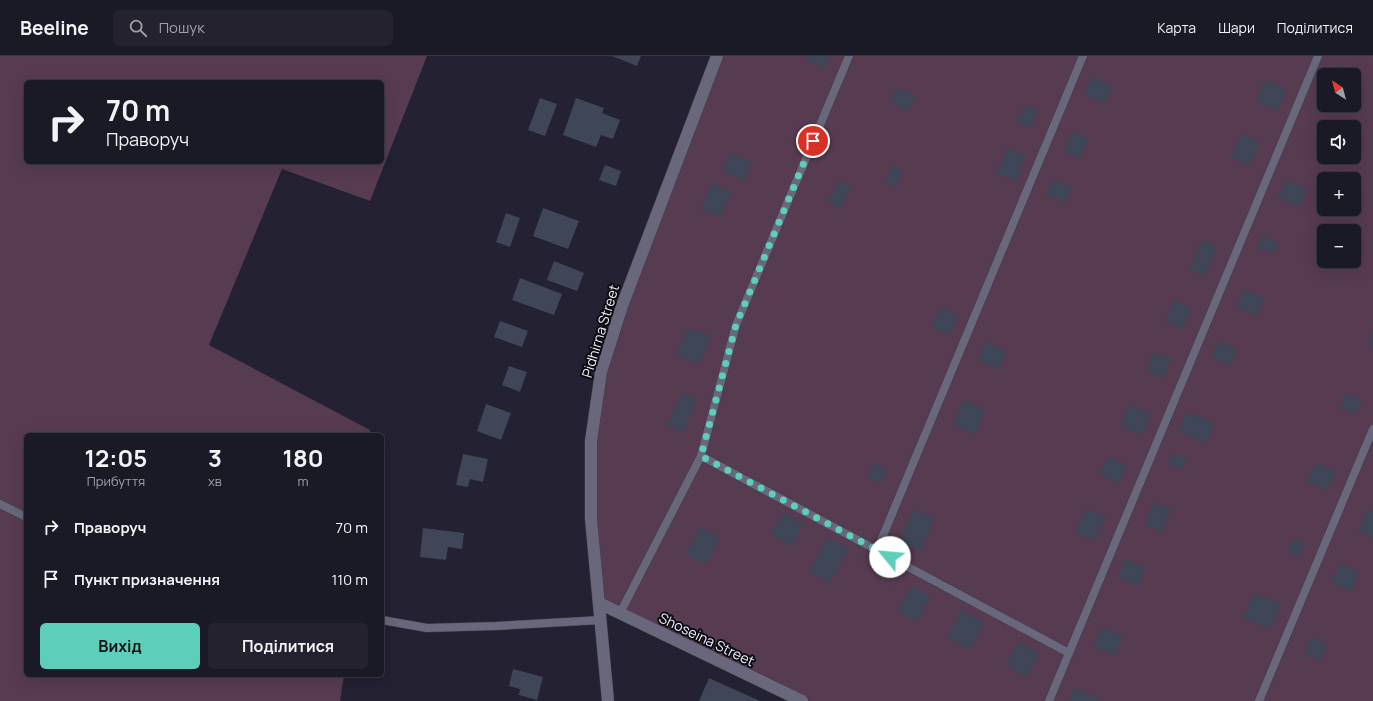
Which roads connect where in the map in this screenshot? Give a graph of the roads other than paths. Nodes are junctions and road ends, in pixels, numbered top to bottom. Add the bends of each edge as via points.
1 (717, 56) edge
2 (849, 56) edge
3 (1083, 56) edge
4 (1318, 56) edge
5 (1373, 429) edge
6 (701, 456) junction
7 (0, 504) edge
8 (24, 516) edge
9 (877, 550) junction
10 (599, 603) junction
11 (620, 613) junction
12 (384, 620) edge
13 (601, 620) junction
14 (1069, 653) junction
15 (608, 701) edge
16 (802, 701) edge
17 (1049, 701) edge
18 (1259, 701) edge

1 - 10 street, Pidhirna Street via 622,306 601,372 591,449 591,519
2 - 6 lane via 736,325
3 - 9 lane
4 - 14 lane
5 - 18 lane
6 - 9 lane
6 - 11 lane
7 - 8 lane
9 - 14 lane
10 - 11 street, Shoseina Street
10 - 13 street, Pidhirna Street
11 - 16 street, Shoseina Street
12 - 13 lane via 427,628
13 - 15 street, Pidhirna Street
14 - 17 lane

